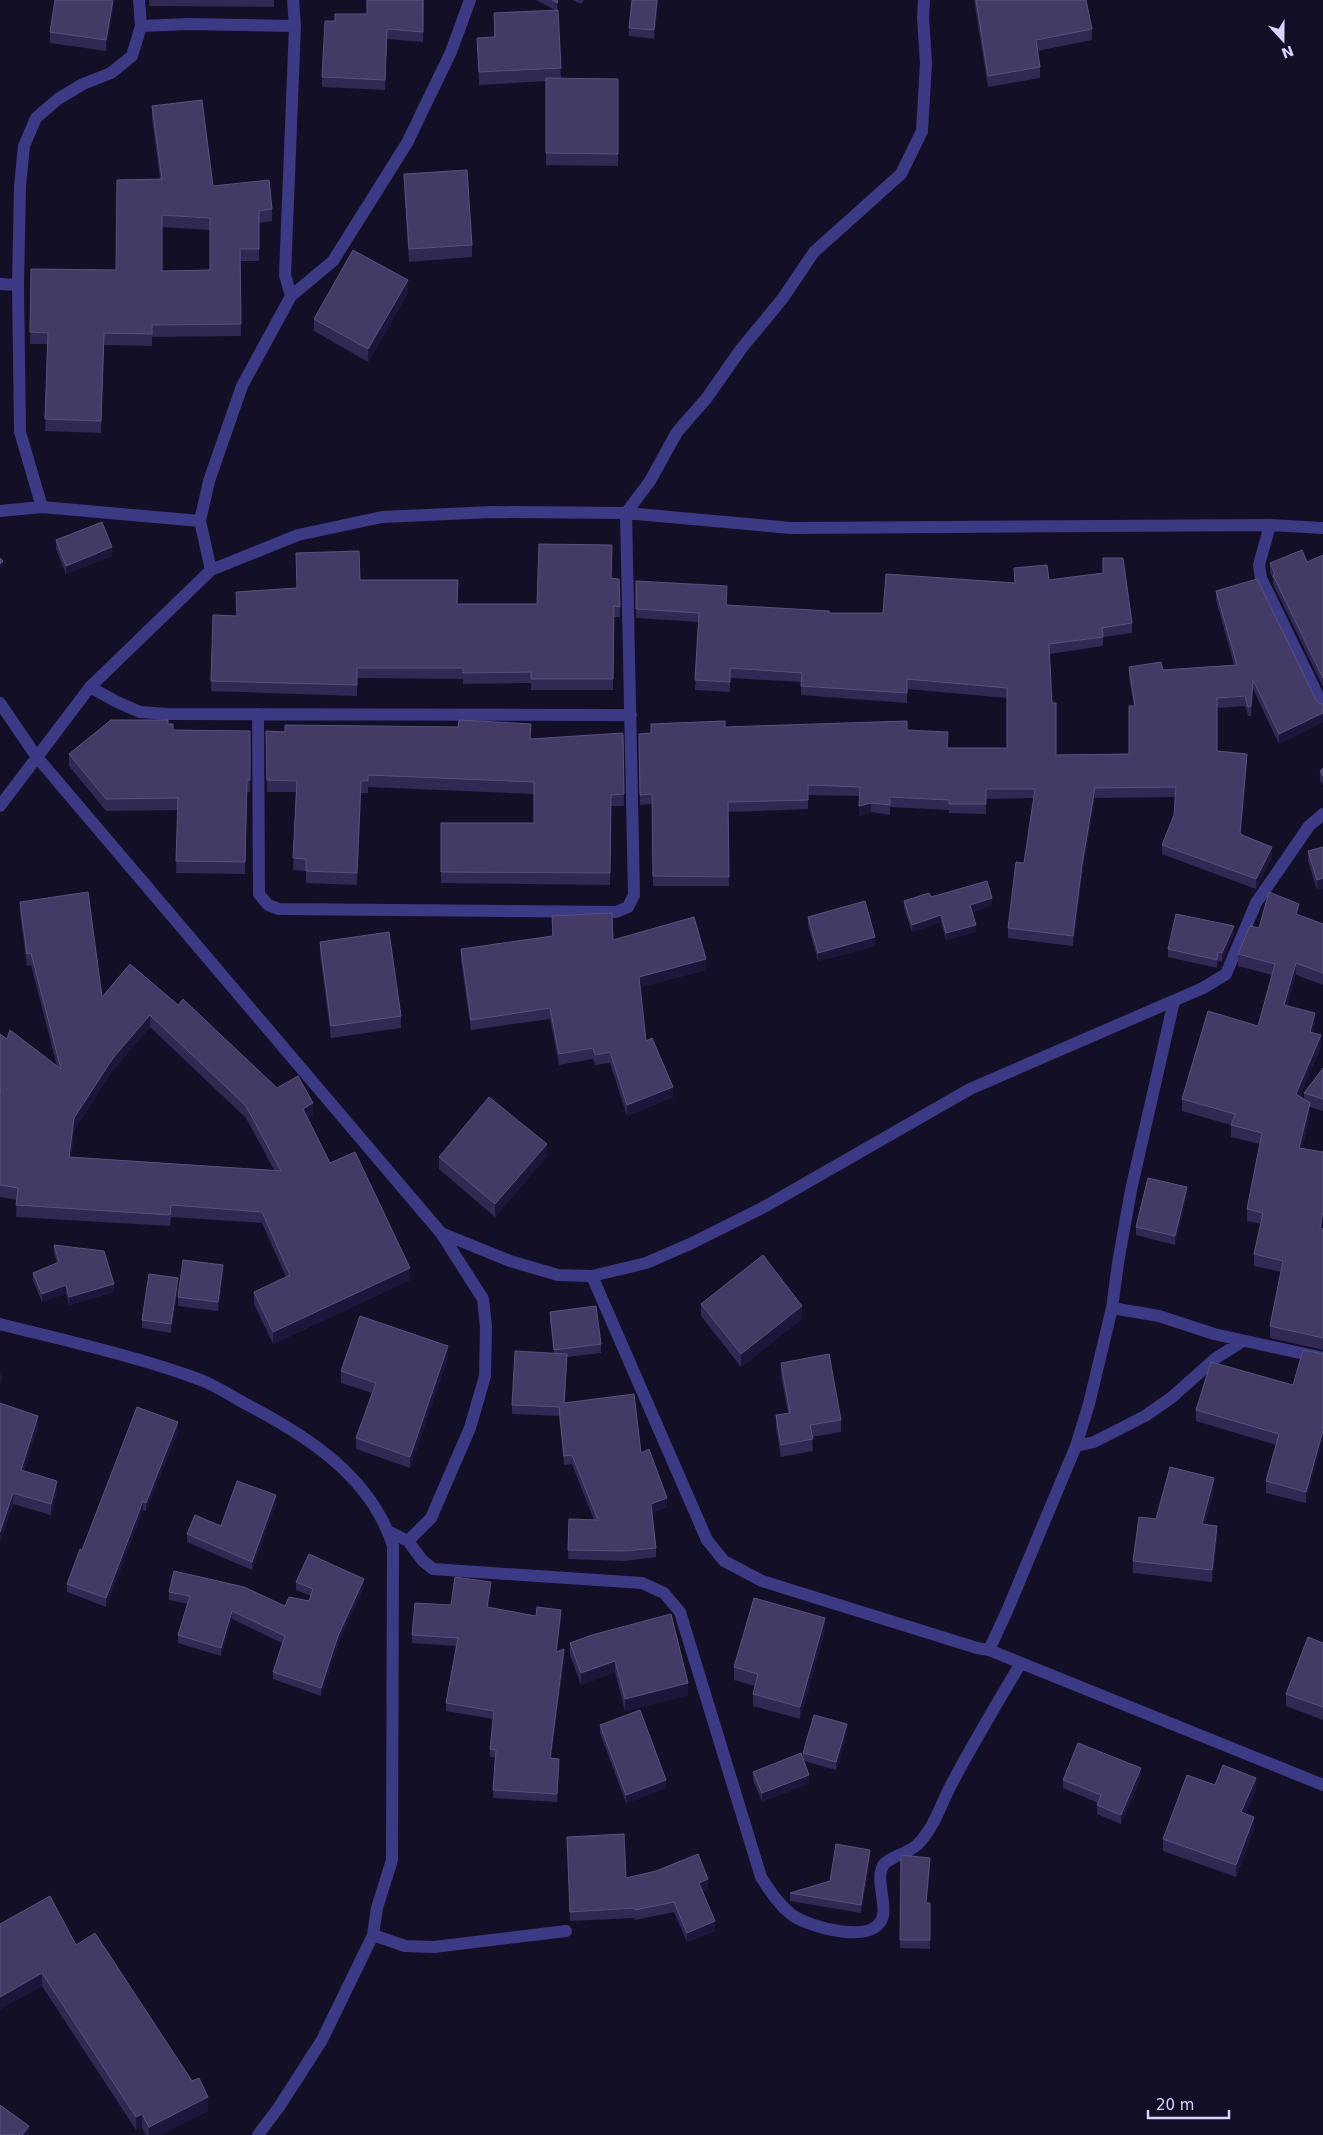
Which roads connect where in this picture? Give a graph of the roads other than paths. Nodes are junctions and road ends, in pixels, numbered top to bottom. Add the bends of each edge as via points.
1 (140, 0) edge
2 (293, 0) edge
3 (470, 0) edge
4 (924, 0) edge
5 (141, 26) junction
6 (295, 26) junction
7 (0, 284) edge
8 (18, 285) junction
9 (291, 296) junction
10 (42, 507) junction
11 (0, 511) edge
12 (626, 512) junction
13 (200, 521) junction
14 (1270, 525) junction
15 (1323, 528) edge
16 (211, 570) junction
17 (90, 687) junction
18 (0, 703) edge
19 (1323, 706) edge
20 (258, 714) junction
21 (630, 715) junction
22 (36, 756) junction
23 (0, 806) edge
24 (1323, 814) edge
25 (1174, 1001) junction
26 (442, 1233) junction
27 (592, 1276) junction
28 (1112, 1308) junction
29 (0, 1324) edge
30 (1242, 1340) junction
31 (1323, 1358) edge
32 (1076, 1446) junction
33 (388, 1531) junction
34 (408, 1542) junction
35 (989, 1650) junction
36 (1021, 1663) junction
37 (1323, 1785) edge
38 (566, 1931) dead end
39 (373, 1935) junction
40 (258, 2135) edge

1 - 5 street
2 - 6 street
3 - 9 street via 451,52 407,143 333,261
4 - 12 street via 926,63 922,131 901,174 814,252 706,399 677,432 650,481
5 - 6 street
5 - 8 street via 132,56 111,74 83,84 58,99 36,118 24,146
6 - 9 street via 285,275
7 - 8 street
8 - 10 street via 20,432
9 - 13 street via 242,386 209,481
10 - 11 street
10 - 13 street
12 - 14 street via 791,528
12 - 16 street via 492,512 382,517 298,535
12 - 21 street
13 - 16 street
14 - 15 street
14 - 19 street via 1259,565 1261,578
16 - 17 street
17 - 20 street via 140,712
17 - 22 street
18 - 22 street
20 - 21 street
20 - 21 street via 259,894 268,906 279,909 616,912 628,907 634,896
22 - 23 street
22 - 26 street
24 - 25 street via 1309,826 1256,903 1226,974
25 - 27 street via 970,1089 764,1207 690,1244 646,1262
25 - 28 street via 1131,1190
26 - 27 street via 558,1276
26 - 34 street via 483,1298 485,1376 470,1428 431,1518
27 - 35 street via 707,1540 724,1561 762,1581
28 - 30 street via 1159,1316
28 - 32 street
29 - 33 street via 153,1363 203,1381 265,1414 325,1452 376,1508
30 - 31 street
30 - 32 street via 1145,1416 1094,1442
32 - 35 street
33 - 34 street
33 - 39 street via 393,1546 392,1860 377,1908
34 - 36 street via 433,1569 642,1582 664,1593 680,1612 761,1877 778,1902 793,1916 812,1925 850,1933 868,1931 878,1925 883,1915 881,1871 884,1864 917,1846 928,1831 972,1746
35 - 36 street
36 - 37 street
38 - 39 street via 434,1947 405,1946
39 - 40 street via 322,2040

